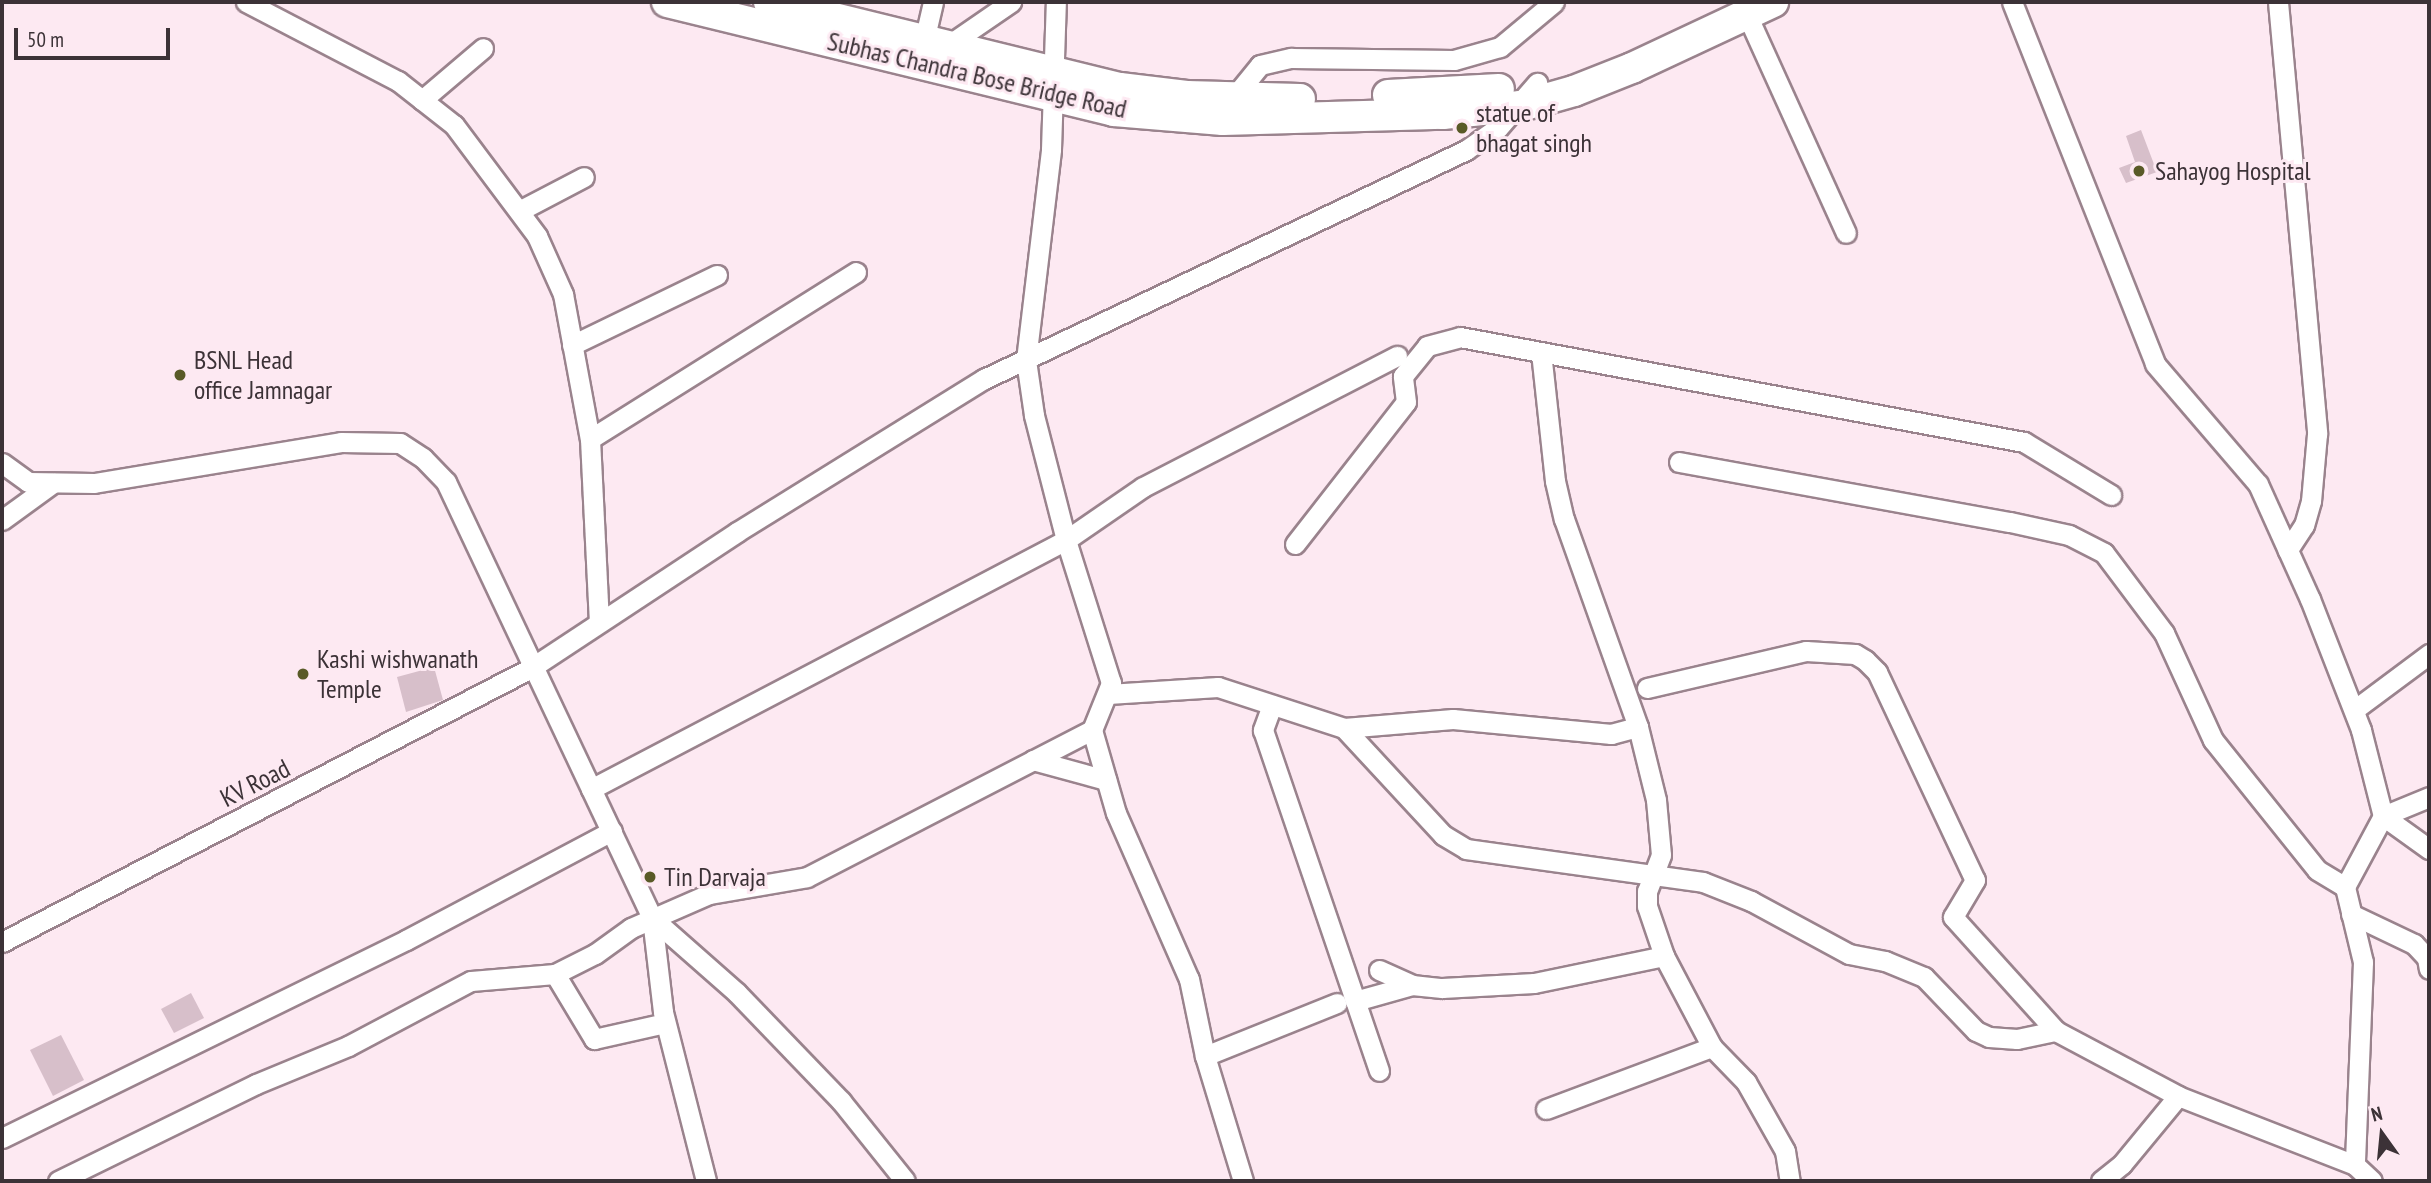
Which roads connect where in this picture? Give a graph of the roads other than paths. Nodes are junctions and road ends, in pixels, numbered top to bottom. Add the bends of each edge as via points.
1 (246, 2) edge
2 (667, 2) edge
3 (769, 2) edge
4 (933, 2) edge
5 (1011, 2) edge
6 (1056, 2) edge
7 (1554, 2) edge
8 (2012, 2) edge
9 (2278, 2) edge
10 (1746, 5) edge
11 (816, 8) edge
12 (935, 44) junction
13 (483, 48) dead end
14 (1053, 85) junction
15 (1529, 94) junction
16 (1234, 97) junction
17 (422, 100) junction
18 (584, 177) dead end
19 (519, 211) junction
20 (1846, 233) dead end
21 (856, 272) dead end
22 (717, 275) dead end
23 (572, 345) junction
24 (1541, 352) junction
25 (1397, 356) dead end
26 (1026, 360) junction
27 (590, 439) junction
28 (1679, 462) dead end
29 (2, 463) edge
30 (52, 483) junction
31 (2111, 495) dead end
32 (2, 520) edge
33 (1066, 540) junction
34 (1295, 544) dead end
35 (2288, 550) junction
36 (599, 621) junction
37 (2429, 654) edge
38 (531, 668) junction
39 (1647, 688) dead end
40 (1108, 694) junction
41 (1272, 705) junction
42 (2354, 710) junction
43 (1638, 727) junction
44 (1345, 728) junction
45 (1092, 730) junction
46 (1033, 760) junction
47 (1106, 780) junction
48 (591, 789) junction
49 (2429, 797) edge
50 (2383, 816) junction
51 (612, 831) junction
52 (2429, 849) edge
53 (1657, 873) junction
54 (2345, 887) junction
55 (2351, 914) junction
56 (652, 918) junction
57 (2, 942) edge
58 (1664, 956) junction
59 (2429, 969) edge
60 (1379, 970) dead end
61 (555, 974) junction
62 (1412, 985) junction
63 (1346, 1002) junction
64 (666, 1023) junction
65 (2056, 1031) junction
66 (1712, 1047) junction
67 (1205, 1056) junction
68 (1379, 1071) dead end
69 (2178, 1096) junction
70 (1546, 1109) dead end
71 (2, 1138) edge
72 (2355, 1165) junction
73 (58, 1181) edge
74 (706, 1181) edge
75 (905, 1181) edge
76 (1243, 1181) edge
77 (1790, 1181) edge
78 (2101, 1181) edge
79 (2372, 1181) edge

1 - 17 street via 398,82
2 - 14 main road, Subhas Chandra Bose Bridge Road
3 - 11 main road, Subhas Chandra Bose Bridge Road
4 - 12 street
5 - 12 street
6 - 14 street
7 - 16 street via 1500,47 1454,60 1291,58 1260,65
8 - 35 street via 2155,364 2258,484
9 - 35 street via 2317,434 2311,501 2304,525
10 - 15 main road, Subhas Chandra Bose Bridge Road via 1574,92
10 - 20 street via 1795,128
11 - 12 main road, Subhas Chandra Bose Bridge Road
12 - 14 main road, Subhas Chandra Bose Bridge Road
13 - 17 street
14 - 15 main road, Subhas Chandra Bose Bridge Road via 1114,111 1223,120 1443,114
14 - 16 main road, Subhas Chandra Bose Bridge Road
14 - 26 street via 1051,149
15 - 16 main road, Subhas Chandra Bose Bridge Road via 1510,89 1334,98
15 - 26 street, KV Road via 1465,150
17 - 19 street via 454,125
18 - 19 street
19 - 23 street via 537,236 563,294
21 - 27 street
22 - 23 street
23 - 27 street
24 - 31 street via 2024,442
24 - 34 street via 1471,337 1427,346 1404,376 1406,402
24 - 43 street via 1561,507
25 - 33 street via 1143,487
26 - 33 street via 1034,415
26 - 36 street, KV Road via 984,379
27 - 36 street
28 - 54 street via 2010,522 2068,535 2104,553 2164,633 2213,740 2317,870
29 - 30 street via 28,482
30 - 32 street
30 - 38 street via 94,483 341,442 400,443 446,482
33 - 40 street via 1111,683
33 - 48 street
35 - 42 street
36 - 38 street, KV Road
37 - 42 street
38 - 48 street
38 - 57 street, KV Road
39 - 65 street via 1798,652 1824,649 1855,653 1865,660 1877,672 1975,880 1953,917
40 - 41 street via 1218,687
40 - 45 street
41 - 44 street
41 - 63 street via 1263,730
42 - 50 street
43 - 44 street via 1611,734 1452,719
43 - 53 street via 1656,800
44 - 53 street via 1443,835 1466,849
45 - 46 street
45 - 47 street
46 - 47 street
46 - 56 street via 807,877 709,894
47 - 67 street via 1189,979
48 - 51 street
49 - 50 street
50 - 52 street
50 - 54 street
51 - 56 street
51 - 71 street via 406,940
53 - 58 street via 1646,898
53 - 65 street via 1727,890 1849,954 1885,961 1924,977 1976,1031 1989,1037 2017,1039
54 - 55 street
55 - 59 street via 2414,943 2427,958
55 - 72 street via 2362,962
56 - 61 street
56 - 64 street
56 - 75 street via 756,1012 841,1101
58 - 62 street via 1534,983
58 - 66 street
60 - 62 street
61 - 64 street via 594,1039
61 - 73 street via 471,981 348,1046 256,1084
62 - 63 street
63 - 67 street
63 - 68 street
64 - 74 street
65 - 69 street
66 - 70 street
66 - 77 street via 1746,1082 1784,1151
67 - 76 street
69 - 72 street
69 - 78 street via 2122,1164
72 - 79 street

